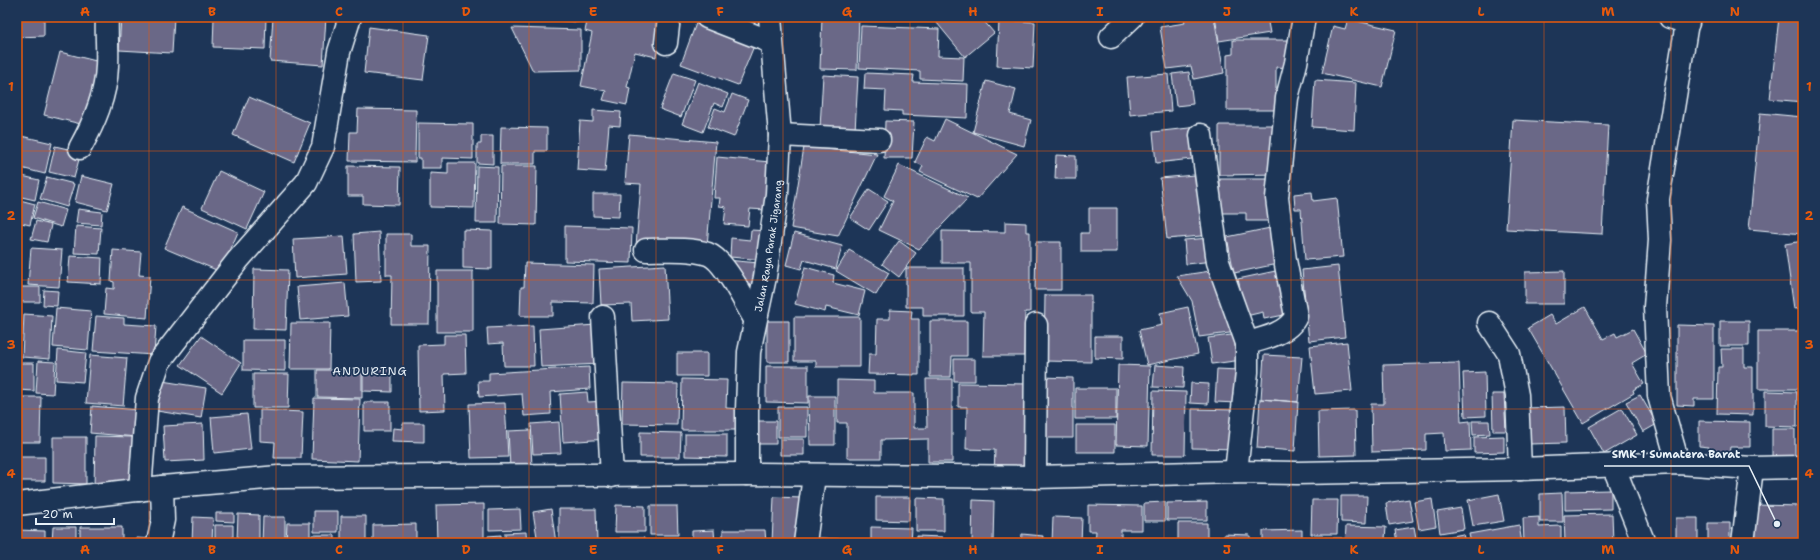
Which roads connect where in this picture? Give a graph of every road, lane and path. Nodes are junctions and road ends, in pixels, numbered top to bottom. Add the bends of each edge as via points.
1 (107, 17) edge
2 (350, 17) edge
3 (669, 17) edge
4 (708, 17) edge
5 (770, 17) edge
6 (1132, 17) edge
7 (1304, 17) edge
8 (1682, 19) edge
9 (1111, 37) dead end
10 (771, 42) junction
11 (666, 43) dead end
12 (780, 135) junction
13 (1201, 135) dead end
14 (879, 140) dead end
15 (80, 148) dead end
16 (646, 250) dead end
17 (603, 317) dead end
18 (755, 319) junction
19 (1489, 323) dead end
20 (1036, 325) dead end
21 (1248, 343) junction
22 (1678, 463) junction
23 (1613, 465) junction
24 (1803, 467) edge
25 (1752, 468) junction
26 (1520, 469) junction
27 (1236, 472) junction
28 (747, 474) junction
29 (612, 476) junction
30 (814, 476) junction
31 (1035, 477) junction
32 (162, 487) junction
33 (140, 490) junction
34 (17, 504) edge
35 (158, 543) edge
36 (805, 543) edge
37 (1644, 543) edge
38 (1742, 543) edge

1 - 15 street via 107,67 104,85 93,125
2 - 33 street via 339,52 323,147 306,183 238,260 159,362 147,398
3 - 11 street
4 - 10 street
5 - 10 street, Jalan Raya Parak Jigarang
6 - 9 street
7 - 21 street via 1287,98 1277,198 1296,316 1290,325 1273,335
8 - 22 street via 1658,199 1660,240 1655,307 1659,396
10 - 12 street, Jalan Raya Parak Jigarang
12 - 14 street
12 - 18 street, Jalan Raya Parak Jigarang via 777,194 765,277
13 - 21 street via 1218,262
16 - 18 street via 684,250 708,254 719,262
17 - 29 street
18 - 28 street, Jalan Raya Parak Jigarang via 749,352 746,410
19 - 26 street via 1509,354 1517,395
20 - 31 street
21 - 27 street
22 - 23 street
22 - 25 street
23 - 26 street
23 - 37 street
24 - 25 street
25 - 38 street
26 - 27 street
27 - 31 street
28 - 29 street
28 - 30 street
29 - 32 street via 278,477
30 - 31 street
30 - 36 street
32 - 33 street
32 - 35 street via 163,520
33 - 34 street

